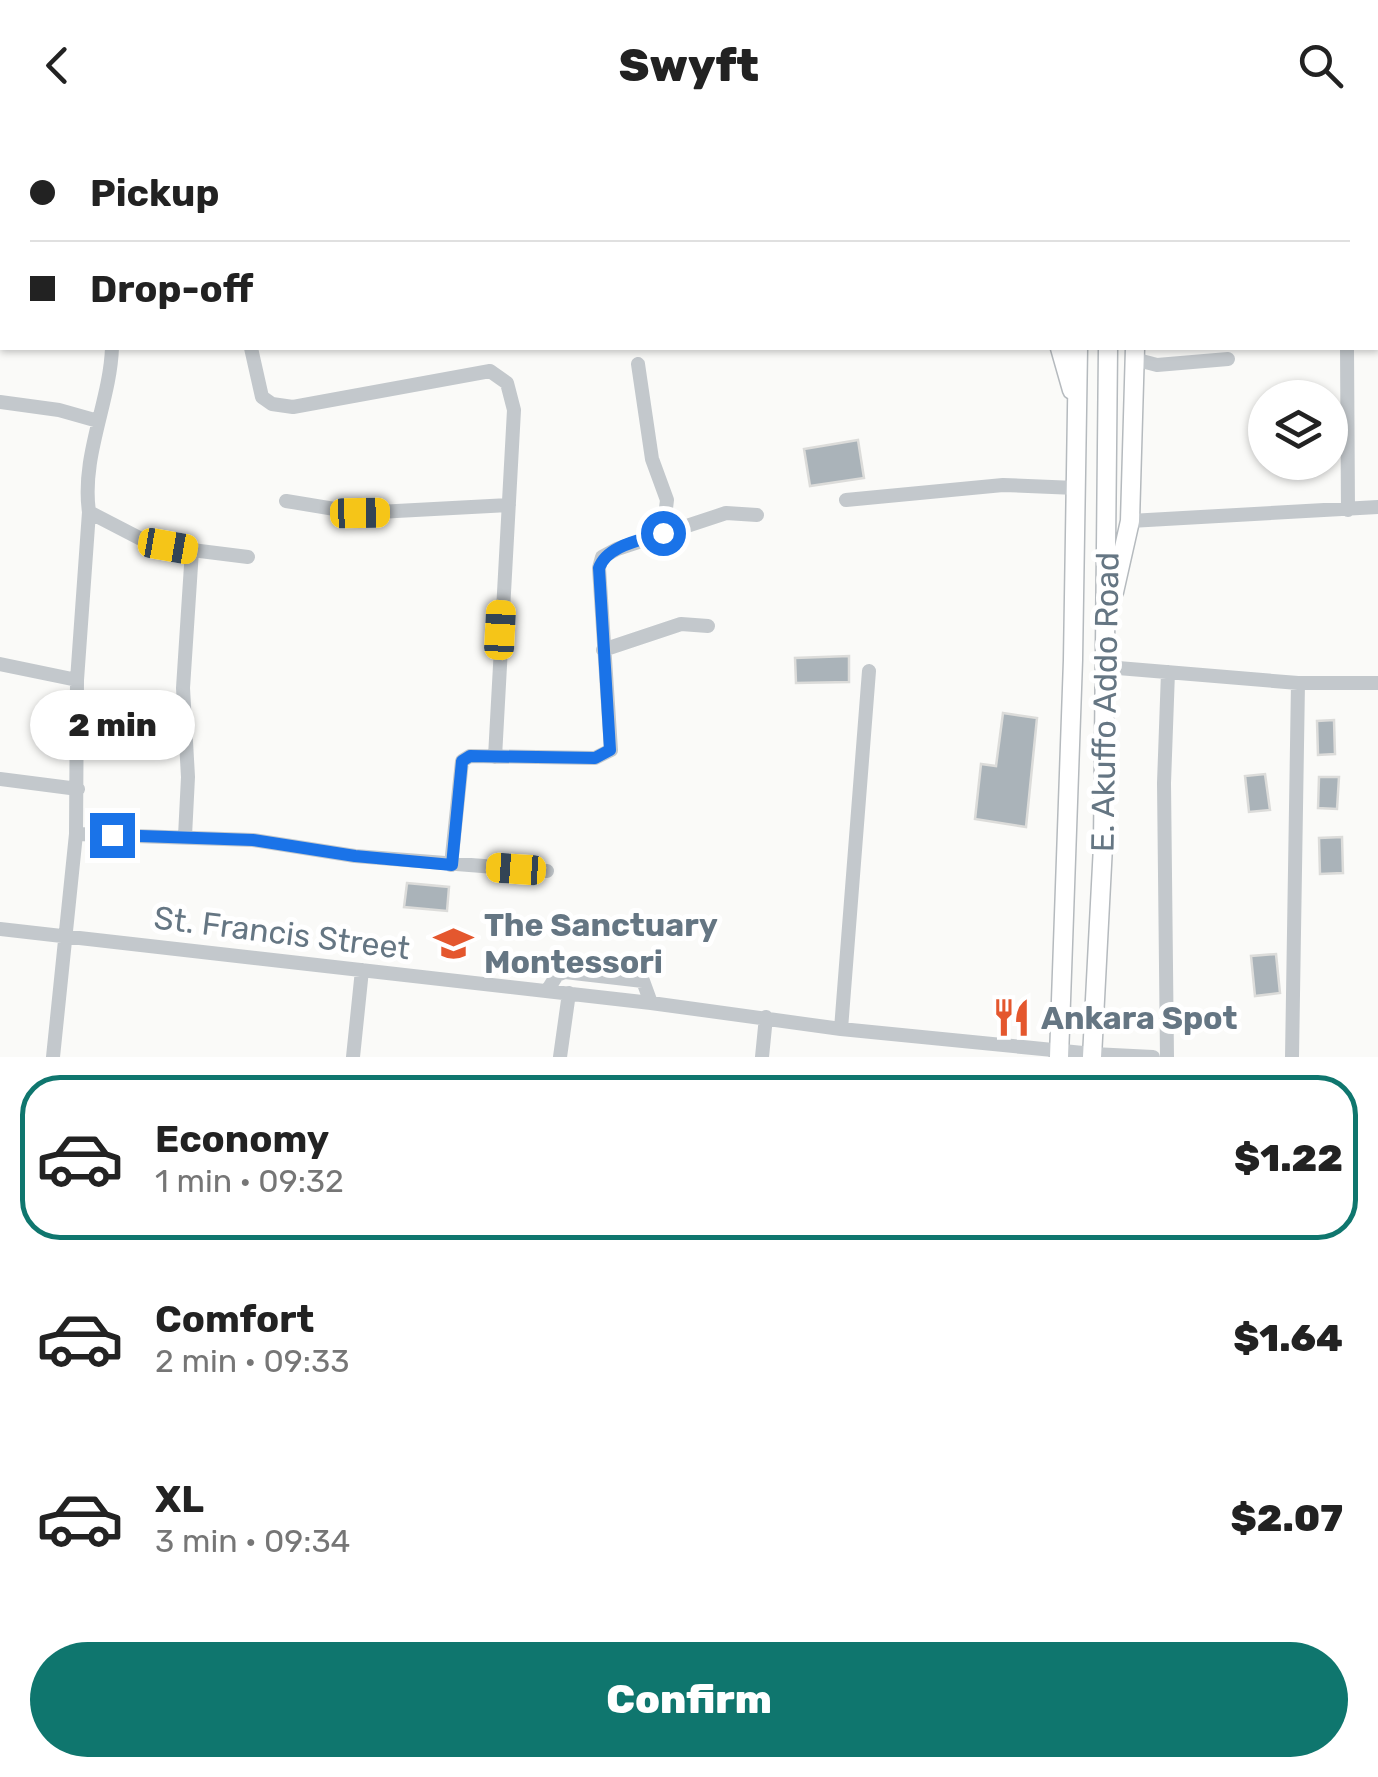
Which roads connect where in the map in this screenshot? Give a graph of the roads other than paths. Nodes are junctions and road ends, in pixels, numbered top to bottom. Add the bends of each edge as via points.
1 (112, 350) edge
2 (251, 350) edge
3 (1061, 350) edge
4 (1078, 350) edge
5 (1108, 350) edge
6 (1347, 350) edge
7 (1134, 353) edge
8 (1228, 359) dead end
9 (638, 364) dead end
10 (0, 402) edge
11 (1077, 408) junction
12 (98, 421) junction
13 (1076, 488) junction
14 (846, 500) dead end
15 (286, 501) dead end
16 (509, 505) junction
17 (1378, 507) edge
18 (1348, 510) junction
19 (89, 512) junction
20 (757, 515) dead end
21 (1130, 521) junction
22 (663, 533) junction
23 (192, 550) junction
24 (248, 557) dead end
25 (1107, 622) junction
26 (708, 626) dead end
27 (603, 650) junction
28 (0, 664) edge
29 (1106, 667) junction
30 (869, 671) dead end
31 (1168, 672) junction
32 (77, 680) junction
33 (1298, 683) junction
34 (1378, 683) edge
35 (496, 757) junction
36 (0, 779) edge
37 (78, 789) junction
38 (76, 834) junction
39 (185, 836) junction
40 (452, 865) junction
41 (548, 871) dead end
42 (0, 929) edge
43 (64, 935) junction
44 (362, 970) junction
45 (546, 990) junction
46 (570, 993) junction
47 (651, 1003) junction
48 (766, 1016) junction
49 (840, 1029) junction
50 (975, 1050) edge
51 (1059, 1054) edge
52 (1092, 1056) edge
53 (53, 1057) edge
54 (353, 1057) edge
55 (560, 1057) edge
56 (762, 1057) edge
57 (1153, 1057) edge
58 (1167, 1057) edge
59 (1292, 1057) edge

1 - 12 street
2 - 16 street via 262,397 293,407 490,371 507,384 514,410
3 - 11 main road
4 - 11 main road, E. Akuffo Addo Road
5 - 25 main road, E. Akuffo Addo Road
6 - 18 street
7 - 8 street via 1156,365
7 - 21 main road
9 - 22 street via 652,459 667,500
10 - 12 street
11 - 13 main road, E. Akuffo Addo Road
12 - 19 street
13 - 14 street via 1002,485
13 - 51 main road, E. Akuffo Addo Road
15 - 16 street via 360,513
16 - 35 street
17 - 18 street
18 - 21 street
19 - 23 street via 145,541
19 - 32 street
20 - 22 street via 726,513
21 - 25 main road
22 - 27 street via 602,558
23 - 24 street
23 - 39 street via 183,688
25 - 29 main road, E. Akuffo Addo Road
26 - 27 street via 681,624
27 - 35 street via 610,750 595,758
28 - 32 street
29 - 31 street
29 - 52 main road, E. Akuffo Addo Road
30 - 49 street
31 - 33 street
31 - 58 street
32 - 37 street
33 - 34 street
33 - 59 street
35 - 40 street via 462,761
36 - 37 street
37 - 38 street
38 - 39 street
38 - 43 street
39 - 40 street
40 - 41 street
42 - 43 street, St. Francis Street
43 - 44 street, St. Francis Street
43 - 53 street
44 - 45 street, St. Francis Street
44 - 54 street
45 - 46 street, St. Francis Street
45 - 47 street via 564,972 617,976 644,981
46 - 47 street, St. Francis Street
46 - 55 street
47 - 48 street, St. Francis Street
48 - 49 street, St. Francis Street
48 - 56 street
49 - 50 street, St. Francis Street
50 - 51 street, St. Francis Street
51 - 52 street, St. Francis Street
52 - 57 street, St. Francis Street

